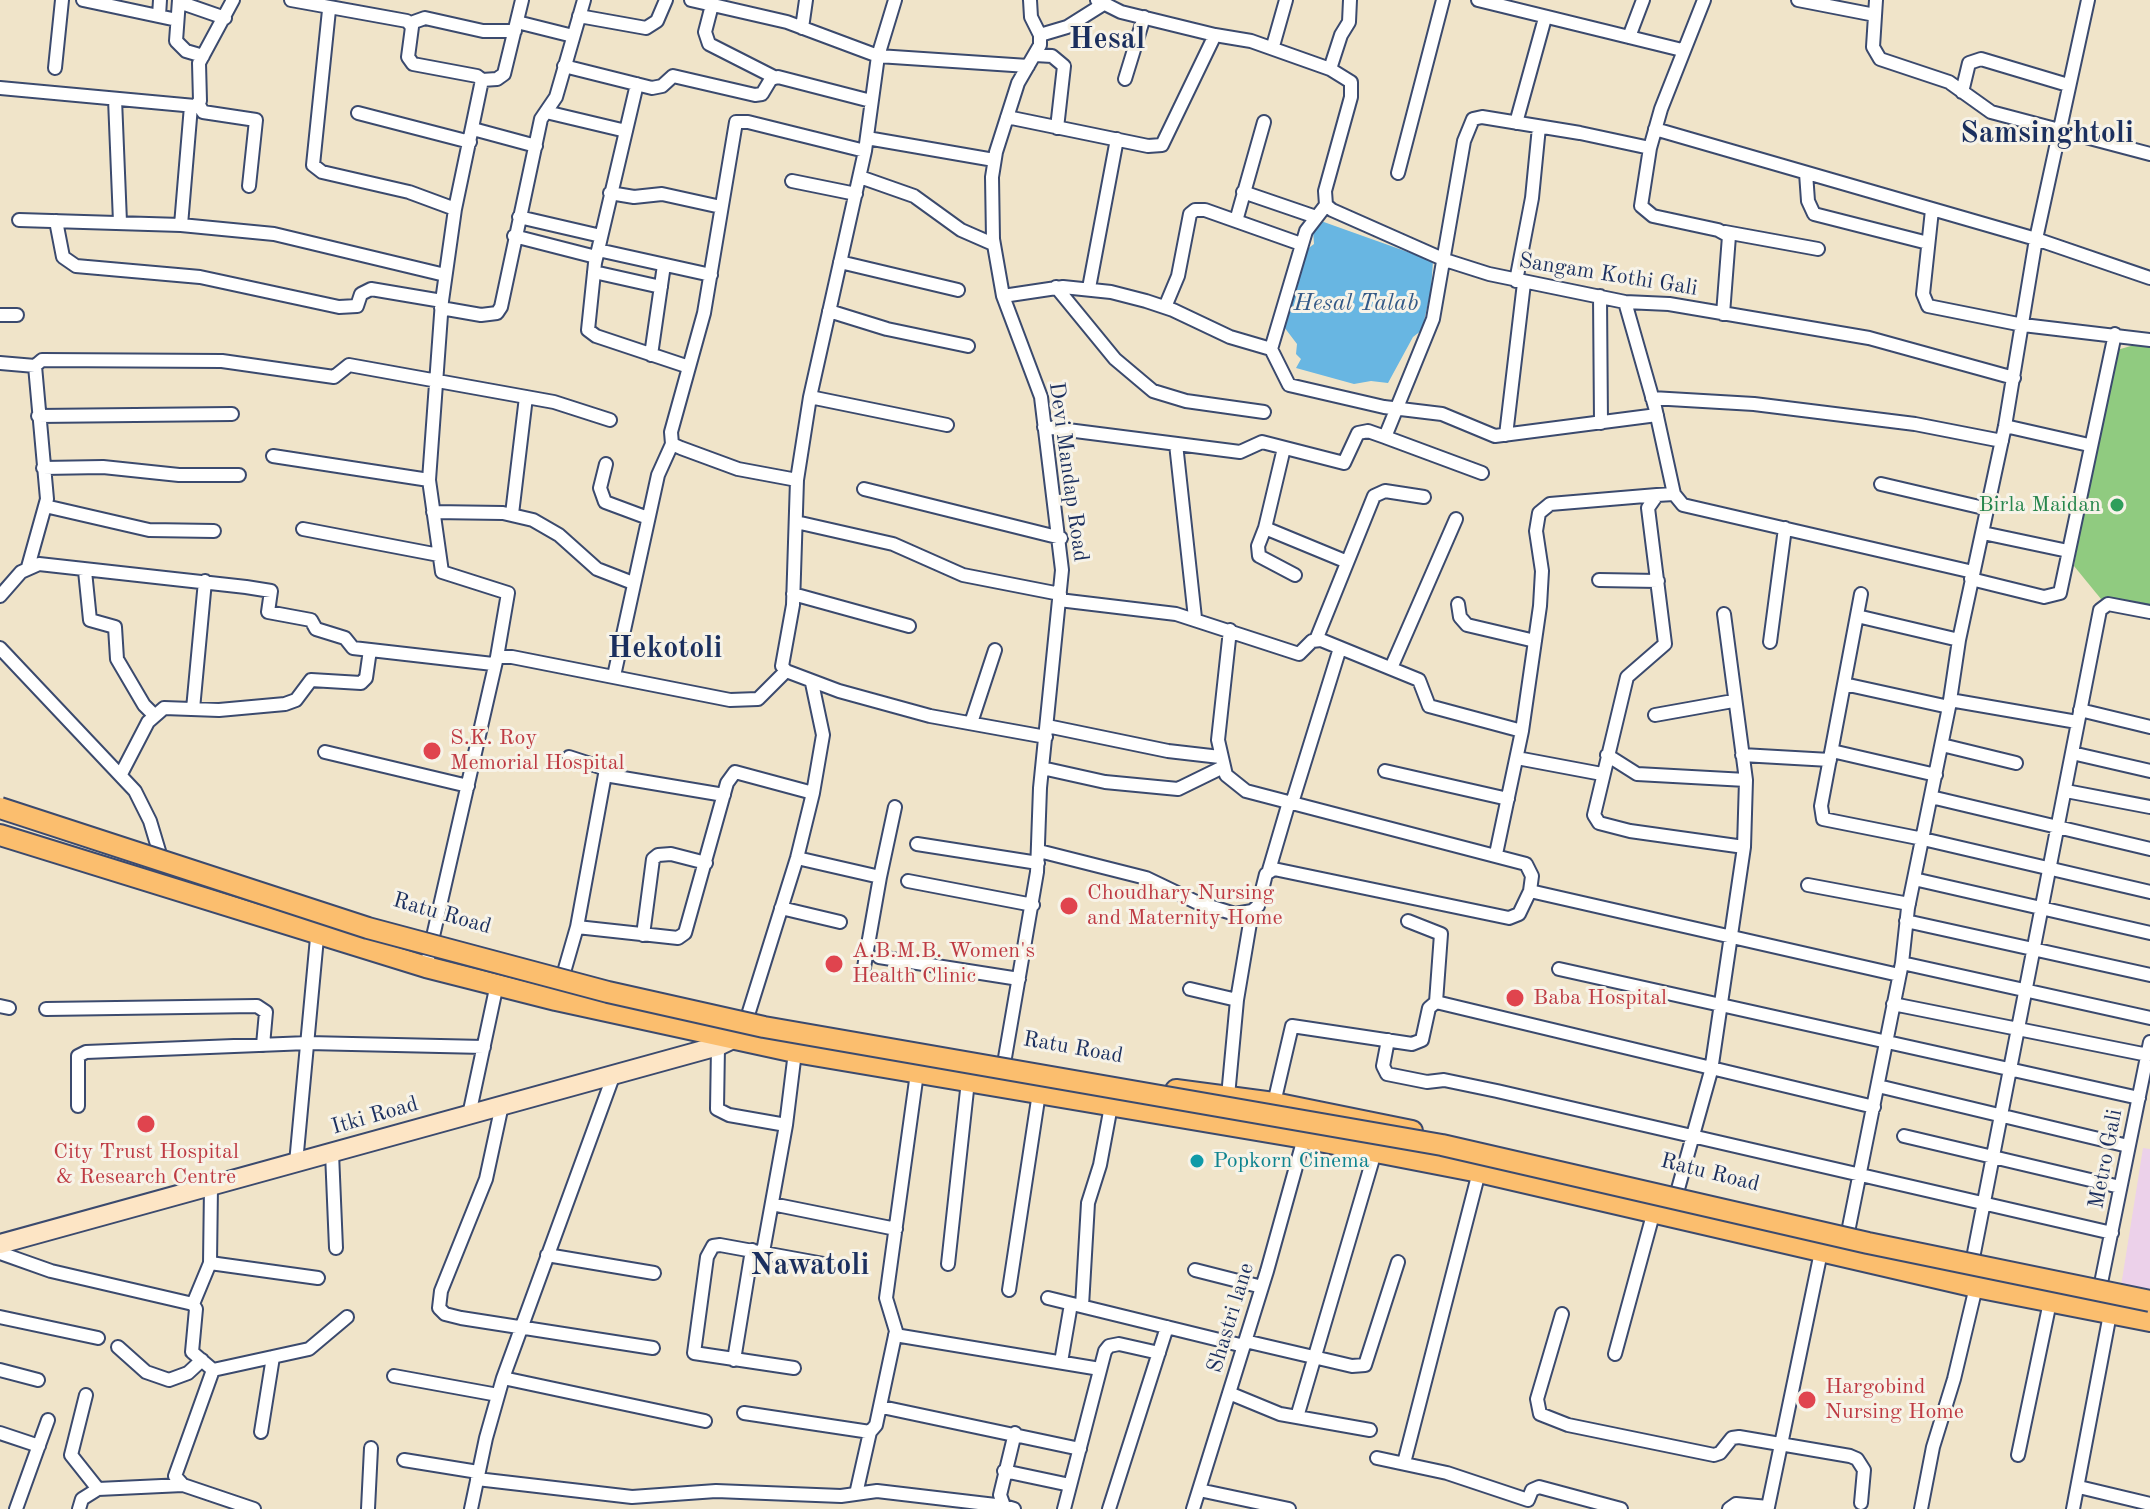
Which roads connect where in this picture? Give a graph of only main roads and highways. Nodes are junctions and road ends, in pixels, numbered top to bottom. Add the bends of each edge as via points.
1 (0, 798) edge
2 (0, 808) edge
3 (0, 819) edge
4 (0, 835) edge
5 (2150, 1294) edge
6 (2150, 1301) edge
7 (2150, 1312) edge
8 (2150, 1321) edge

1 - 5 main road, Ratu Road via 435,938 748,1015 1274,1103
2 - 6 main road, bridge via 368,928 608,992 764,1027 1442,1145 1868,1243
3 - 7 main road via 366,938 605,1002 762,1037 1440,1155
4 - 8 main road via 426,967 728,1043 1479,1172 1976,1287

